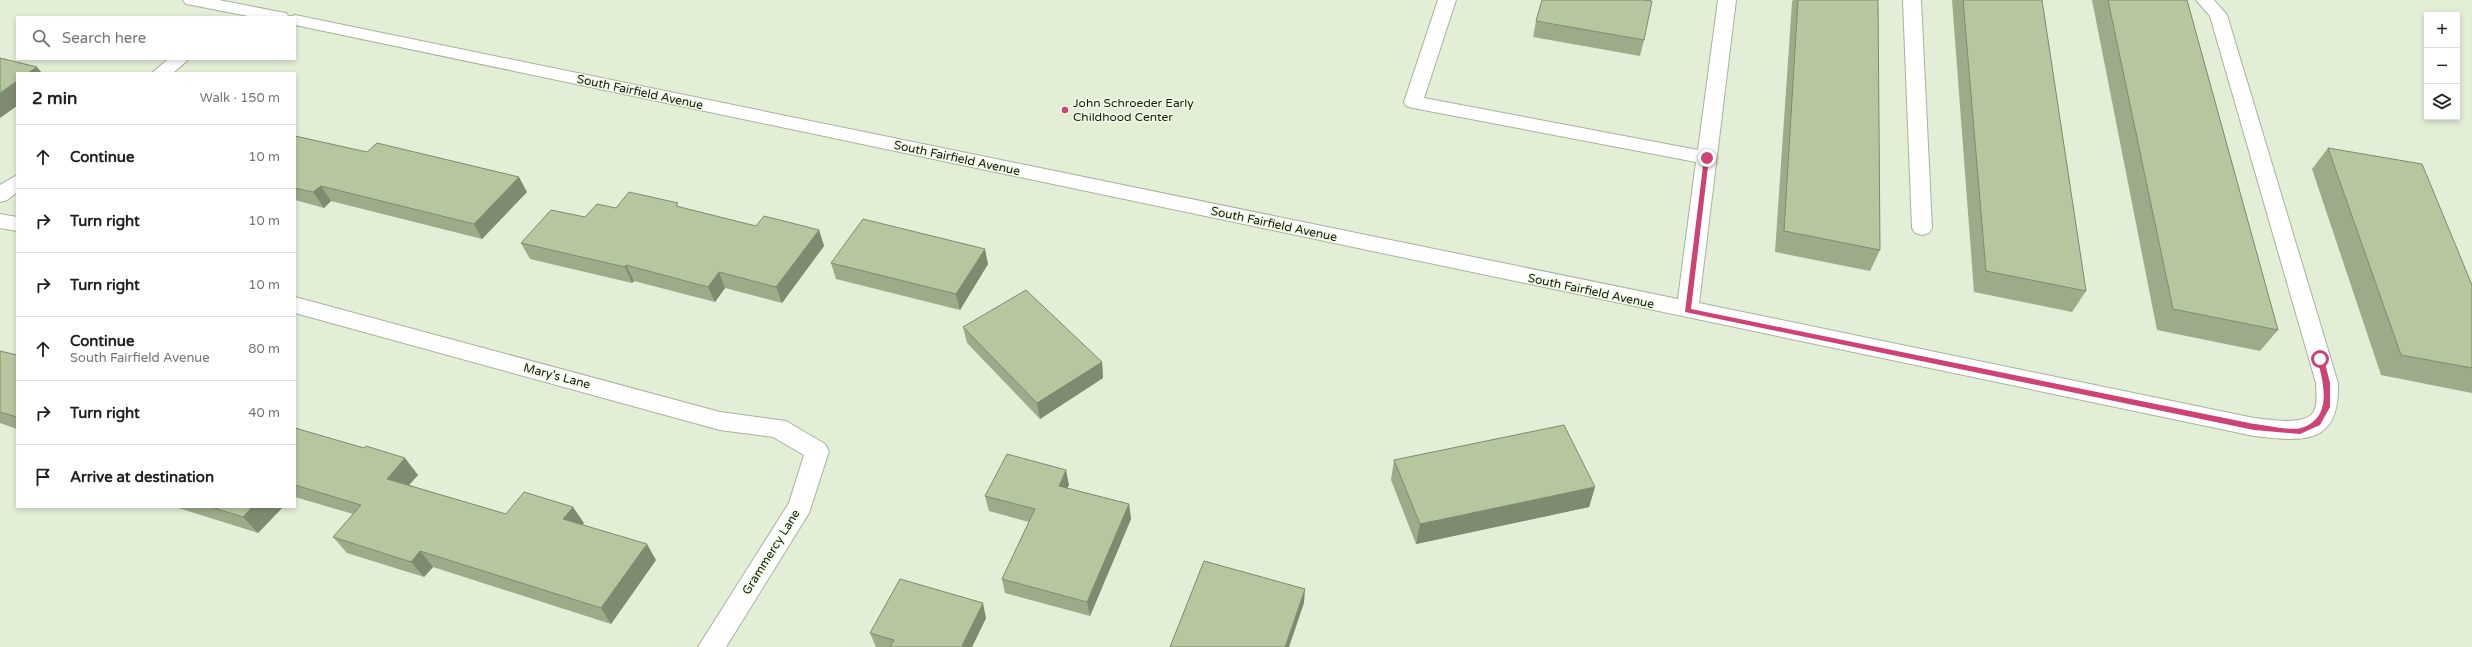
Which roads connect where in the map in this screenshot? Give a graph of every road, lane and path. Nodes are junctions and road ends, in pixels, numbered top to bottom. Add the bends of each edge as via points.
1 (192, 0) edge
2 (1447, 0) edge
3 (1727, 0) edge
4 (1912, 0) edge
5 (2205, 0) edge
6 (240, 13) edge
7 (270, 16) edge
8 (296, 20) edge
9 (179, 60) edge
10 (162, 72) edge
11 (1707, 158) junction
12 (16, 183) edge
13 (0, 195) edge
14 (0, 221) edge
15 (16, 224) edge
16 (1922, 228) dead end
17 (296, 305) edge
18 (1687, 311) junction
19 (817, 451) joint
20 (711, 647) edge

1 - 6 street
2 - 11 street via 1413,102
3 - 11 street
4 - 16 street
5 - 18 street, South Fairfield Avenue via 2218,15 2327,383 2327,407 2317,423 2300,431 2254,427
6 - 7 street
8 - 18 street, South Fairfield Avenue
9 - 10 street
11 - 18 street
12 - 13 street
14 - 15 street
17 - 19 street, Mary's Lane via 720,421 778,428
19 - 20 street, Grammercy Lane via 800,506

